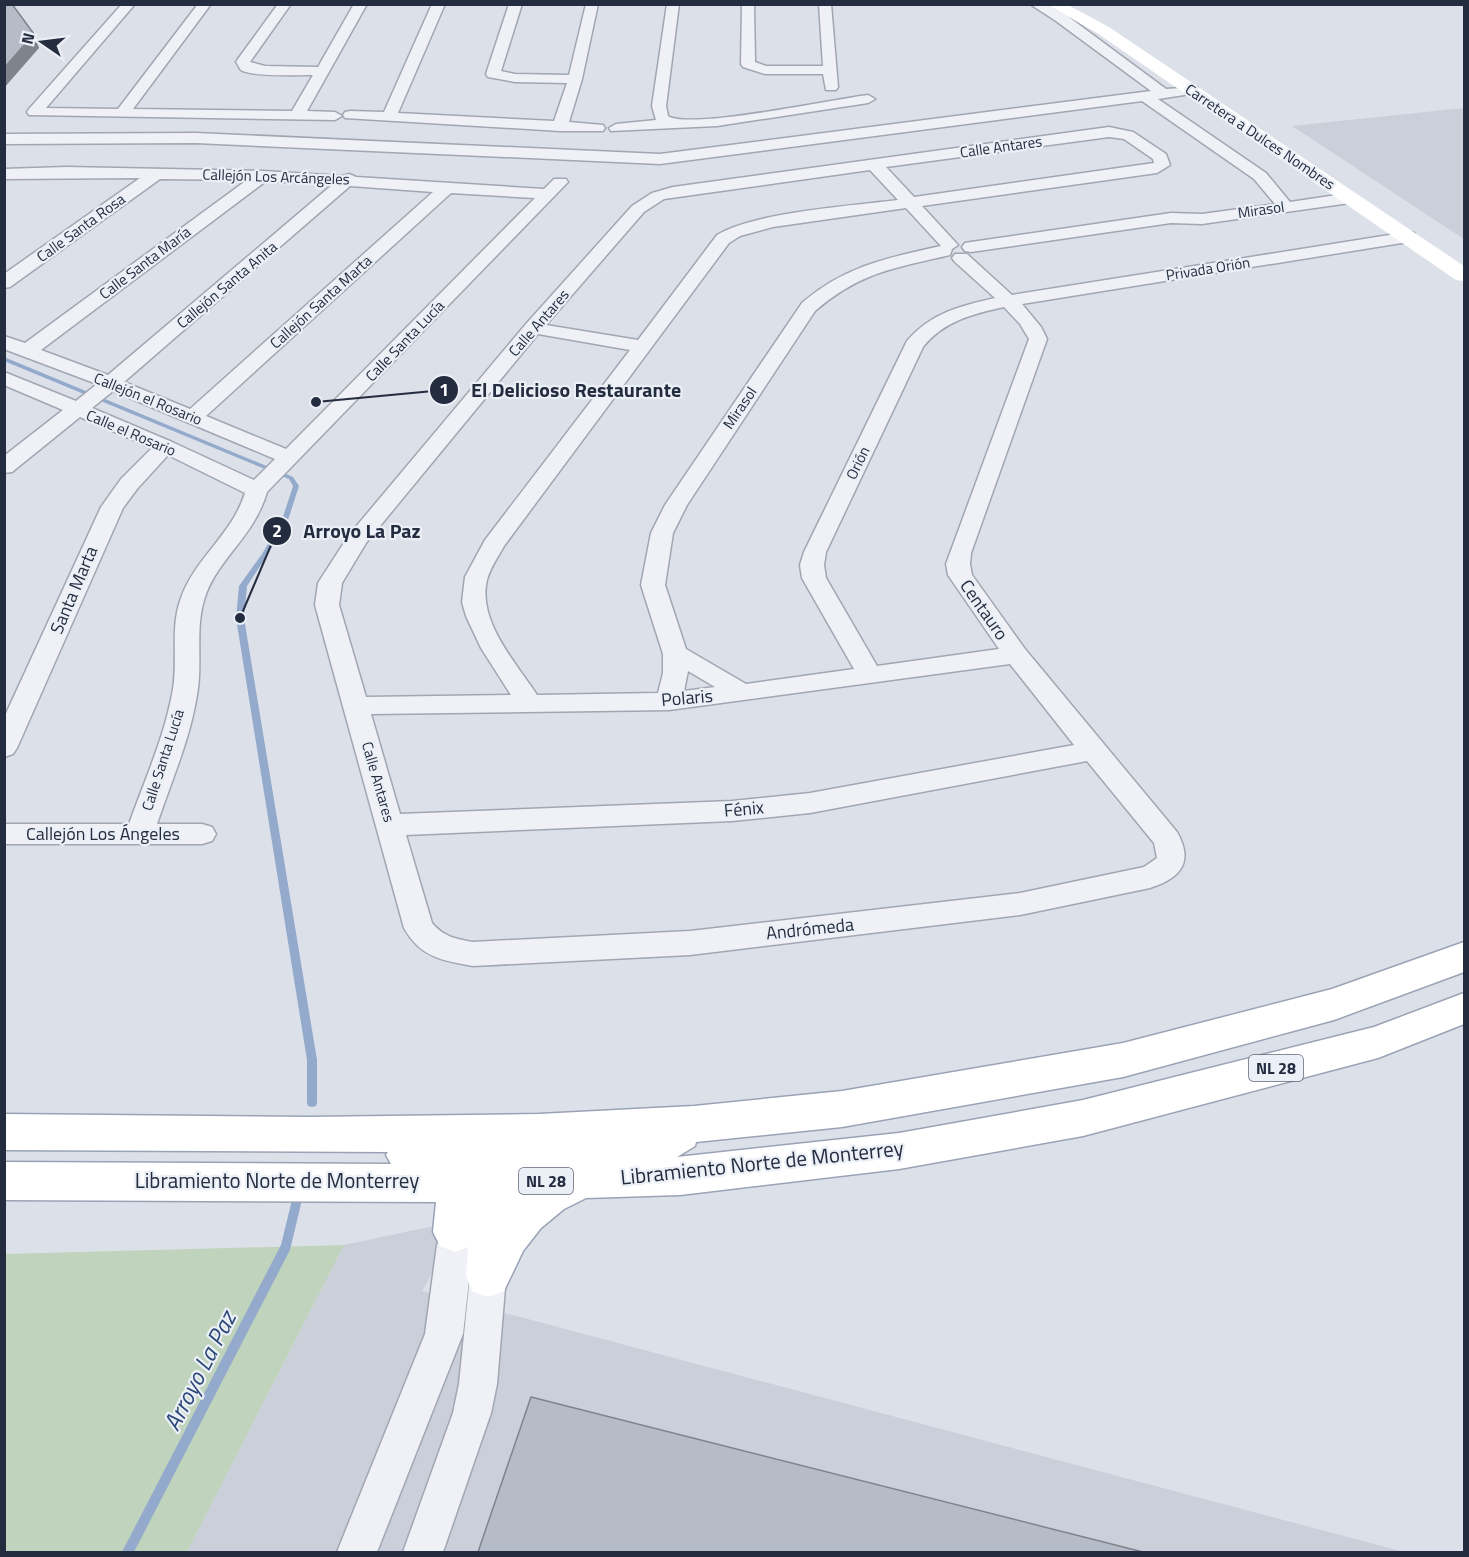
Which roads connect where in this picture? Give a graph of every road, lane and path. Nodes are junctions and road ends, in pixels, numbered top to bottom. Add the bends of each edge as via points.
1 (129, 4) edge
2 (206, 4) edge
3 (285, 4) edge
4 (361, 4) edge
5 (439, 4) edge
6 (516, 4) edge
7 (592, 4) edge
8 (673, 4) edge
9 (748, 4) edge
10 (825, 4) edge
11 (1036, 4) edge
12 (1053, 4) edge
13 (830, 70) junction
14 (324, 71) junction
15 (575, 79) junction
16 (1192, 90) junction
17 (1164, 94) junction
18 (1145, 96) junction
19 (868, 99) dead end
20 (833, 103) junction
21 (122, 113) junction
22 (184, 113) junction
23 (213, 113) junction
24 (297, 115) junction
25 (774, 115) junction
26 (389, 117) junction
27 (751, 118) junction
28 (466, 122) junction
29 (499, 123) junction
30 (671, 123) junction
31 (560, 127) junction
32 (598, 128) dead end
33 (615, 128) dead end
34 (165, 138) junction
35 (195, 138) junction
36 (4, 139) edge
37 (795, 142) junction
38 (773, 145) junction
39 (448, 150) junction
40 (482, 152) junction
41 (874, 164) junction
42 (158, 173) junction
43 (4, 174) edge
44 (263, 176) junction
45 (349, 179) junction
46 (1330, 185) junction
47 (449, 186) junction
48 (554, 188) joint
49 (1274, 195) junction
50 (1350, 198) junction
51 (910, 203) junction
52 (1286, 207) junction
53 (1171, 218) junction
54 (1408, 237) junction
55 (956, 251) junction
56 (1464, 275) edge
57 (4, 283) edge
58 (1008, 301) junction
59 (533, 328) junction
60 (4, 342) edge
61 (641, 346) junction
62 (27, 351) junction
63 (4, 378) edge
64 (108, 386) junction
65 (80, 408) junction
66 (193, 417) junction
67 (165, 446) junction
68 (288, 460) junction
69 (4, 467) edge
70 (259, 488) junction
71 (675, 654) junction
72 (1016, 655) junction
73 (870, 676) junction
74 (742, 693) junction
75 (669, 701) junction
76 (530, 704) junction
77 (356, 706) junction
78 (4, 748) edge
79 (1093, 751) junction
80 (391, 825) junction
81 (4, 834) edge
82 (139, 834) junction
83 (202, 834) dead end
84 (1172, 851) joint
85 (431, 942) joint
86 (1464, 957) edge
87 (1464, 1008) edge
88 (694, 1124) junction
89 (4, 1132) edge
90 (327, 1134) junction
91 (477, 1178) junction
92 (586, 1179) junction
93 (4, 1181) edge
94 (390, 1182) junction
95 (455, 1239) junction
96 (488, 1276) junction
97 (357, 1552) edge
98 (423, 1552) edge

1 - 21 street via 33,112
2 - 21 street
3 - 14 street via 243,62 246,67 264,70
4 - 14 street
5 - 26 street
6 - 15 street via 493,74
7 - 15 street
8 - 30 street via 659,106 661,118
9 - 13 street via 748,64 765,70
10 - 13 street
11 - 17 street
12 - 16 main road, Carretera a Dulces Nombres via 1103,30
13 - 20 street
14 - 24 street
15 - 31 street
16 - 17 street
16 - 46 main road, Carretera a Dulces Nombres
17 - 18 street
18 - 37 street
18 - 49 street via 1260,176
19 - 20 street
20 - 25 street
21 - 22 street
22 - 23 street
22 - 34 street
23 - 24 street
23 - 35 street
24 - 26 street
25 - 27 street
25 - 37 street
26 - 28 street
27 - 30 street
27 - 38 street
28 - 29 street
28 - 39 street
29 - 31 street
29 - 40 street
30 - 33 street
31 - 32 street
34 - 35 street
34 - 36 street
35 - 39 street
37 - 38 street
38 - 40 street via 660,159
39 - 40 street
41 - 51 street
41 - 51 street, Calle Antares via 1117,132 1161,157 1162,165 1157,168
41 - 59 street, Calle Antares via 658,196 638,209
42 - 43 street, Callejón Los Arcángeles
42 - 44 street, Callejón Los Arcángeles
42 - 57 street, Calle Santa Rosa
44 - 45 street, Callejón Los Arcángeles
44 - 62 street, Calle Santa María
45 - 47 street, Callejón Los Arcángeles
45 - 64 street, Callejón Santa Anita
46 - 49 street, Mirasol
46 - 50 main road, Carretera a Dulces Nombres
47 - 48 street, Callejón Los Arcángeles
47 - 66 street, Callejón Santa Marta
48 - 68 street, Calle Santa Lucía
49 - 52 street
49 - 53 street, Mirasol via 1189,208
50 - 52 street, Mirasol
50 - 54 main road, Carretera a Dulces Nombres
51 - 55 street
51 - 61 street via 773,222 734,232 711,251
52 - 53 street, Mirasol via 1203,219
53 - 55 street, Mirasol
54 - 56 main road, Carretera a Dulces Nombres
54 - 58 street, Privada Orión
55 - 58 street, Centauro
55 - 71 street, Mirasol via 878,265 825,290 808,307 676,505 662,533 653,585
58 - 72 street, Centauro via 1037,334 1037,345 958,564 965,585
58 - 73 street, Orión via 959,312 924,331 815,552 814,578
59 - 61 street
59 - 77 street, Calle Antares via 357,540 330,583 327,604
60 - 62 street, Callejón el Rosario
61 - 76 street via 493,545 474,587 475,605 484,629
62 - 64 street, Callejón el Rosario
63 - 65 street, Calle el Rosario
64 - 65 street, Callejón Santa Anita
64 - 66 street, Callejón el Rosario
65 - 67 street, Calle el Rosario
65 - 69 street, Callejón Santa Anita
66 - 68 street, Callejón el Rosario
67 - 70 street, Calle el Rosario
67 - 78 street, Santa Marta via 112,507
68 - 70 street, Calle Santa Lucía
70 - 82 street, Calle Santa Lucía via 243,525 192,596 186,685
71 - 74 street
71 - 75 street, Mirasol via 676,673
72 - 73 street, Polaris
72 - 79 street, Centauro
73 - 74 street, Polaris
74 - 75 street, Polaris
75 - 76 street, Polaris
76 - 77 street, Polaris
77 - 80 street, Calle Antares
79 - 80 street, Fénix via 810,803 732,811
79 - 84 street, Centauro via 1167,839
80 - 85 street, Calle Antares via 419,928
81 - 82 street, Callejón Los Ángeles
82 - 83 street, Callejón Los Ángeles
84 - 85 street, Andrómeda via 1163,871 1150,877 1053,899 983,909 690,943 473,954
86 - 88 main road via 1334,1004 1123,1060 842,1109
87 - 92 main road, Libramiento Norte de Monterrey / NL 28 via 1378,1042 1083,1118 832,1159 680,1176
88 - 90 main road via 539,1132
88 - 91 main road via 657,1148 540,1158 503,1156
89 - 90 main road
90 - 91 main road via 355,1151 377,1156 454,1157 472,1161
91 - 92 main road, Libramiento Norte de Monterrey / NL 28
91 - 94 main road, Libramiento Norte de Monterrey / NL 28
91 - 95 main road via 458,1200
91 - 96 main road via 493,1200
92 - 96 main road via 528,1209 512,1229
93 - 94 main road, Libramiento Norte de Monterrey / NL 28
94 - 95 main road via 431,1199 448,1215
95 - 97 street via 444,1334
96 - 98 street via 472,1413

